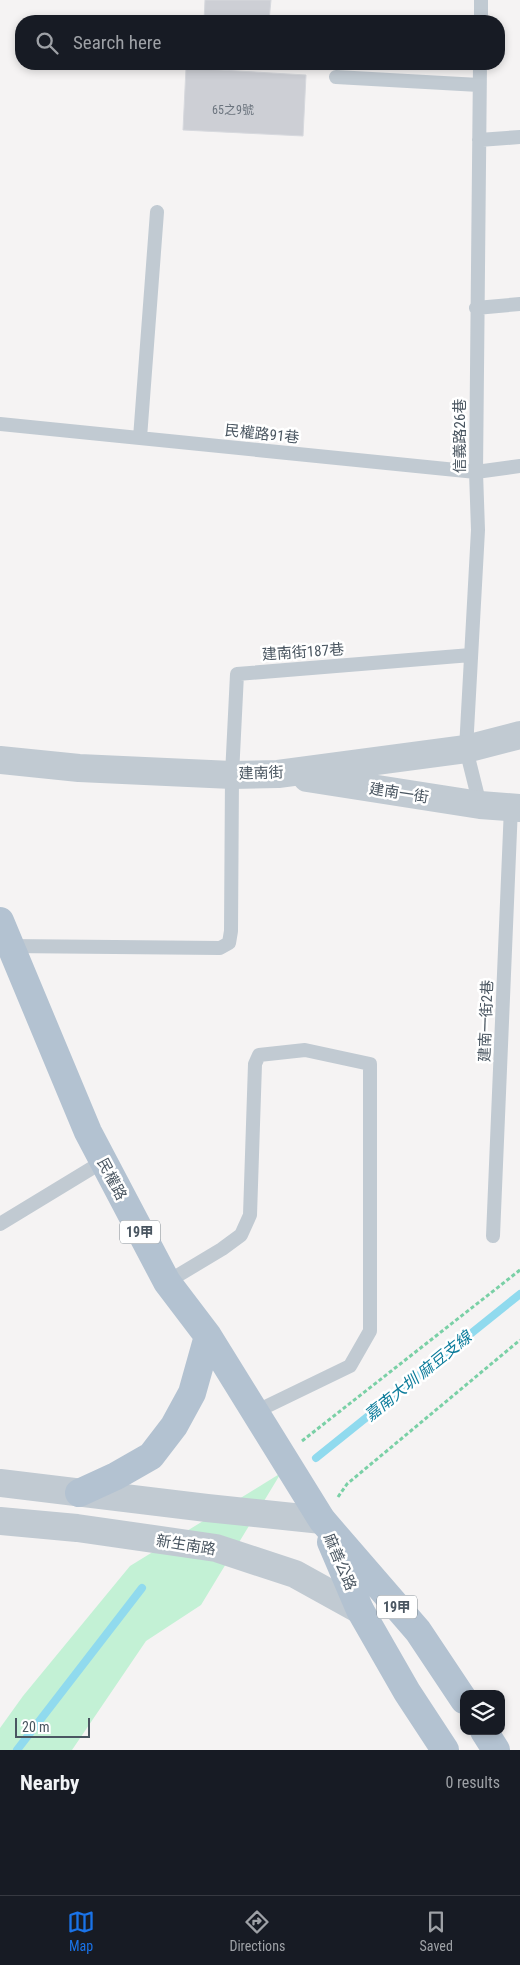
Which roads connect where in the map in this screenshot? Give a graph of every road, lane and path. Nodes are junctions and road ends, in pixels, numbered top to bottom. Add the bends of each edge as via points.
1 (481, 0) edge
2 (481, 15) edge
3 (480, 70) edge
4 (336, 77) dead end
5 (479, 85) junction
6 (520, 137) edge
7 (479, 140) junction
8 (157, 212) dead end
9 (520, 304) edge
10 (476, 308) junction
11 (0, 424) edge
12 (140, 438) junction
13 (520, 466) edge
14 (476, 472) junction
15 (472, 655) junction
16 (520, 735) edge
17 (466, 749) junction
18 (0, 760) edge
19 (278, 774) junction
20 (232, 775) junction
21 (480, 806) junction
22 (516, 808) edge
23 (3, 938) edge
24 (102, 1162) junction
25 (0, 1224) edge
26 (493, 1236) dead end
27 (520, 1270) edge
28 (167, 1282) junction
29 (208, 1336) junction
30 (520, 1340) edge
31 (255, 1412) junction
32 (280, 1454) junction
33 (0, 1483) edge
34 (78, 1493) junction
35 (322, 1520) junction
36 (0, 1521) edge
37 (360, 1610) junction
38 (460, 1694) edge
39 (487, 1735) edge
40 (445, 1750) edge
41 (496, 1750) edge

1 - 2 lane
3 - 5 lane, 信義路26巷
4 - 5 lane
5 - 7 lane, 信義路26巷
6 - 7 lane
7 - 10 lane, 信義路26巷
8 - 12 lane
9 - 10 lane
10 - 14 lane, 信義路26巷
11 - 12 lane, 民權路91巷
12 - 14 lane, 民權路91巷
13 - 14 lane, 民權路91巷
14 - 15 lane, 信義路26巷 via 478,530
15 - 17 lane, 信義路26巷
15 - 20 lane, 建南街187巷 via 237,674
16 - 17 street, 建南街
17 - 19 street, 建南街
17 - 21 lane, 信義路26巷
18 - 20 street, 建南街 via 79,768
19 - 20 street, 建南街
19 - 21 street, 建南一街
20 - 23 lane via 229,943 220,948
21 - 22 street, 建南一街
22 - 26 lane, 建南一街2巷
23 - 24 main road, 民權路 / 19甲
24 - 25 lane
24 - 28 main road, 民權路 / 19甲
27 - 32 path via 311,1436
28 - 29 main road, 民權路 / 19甲
28 - 31 lane via 241,1235 250,1215 255,1064 259,1055 305,1050 370,1064 370,1331 350,1366
29 - 31 main road, 民權路 / 19甲
29 - 34 main road via 192,1393 174,1426 151,1456
30 - 35 path via 346,1484
31 - 32 main road, 民權路 / 19甲
32 - 35 main road, 民權路 / 19甲
33 - 34 street
34 - 35 street
35 - 37 main road, 麻善公路 / 19甲
35 - 38 main road, 麻善公路 / 19甲 via 418,1631
36 - 37 street, 新生南路 via 77,1528 216,1548 295,1574
37 - 40 main road, 麻善公路 / 19甲
39 - 41 main road

